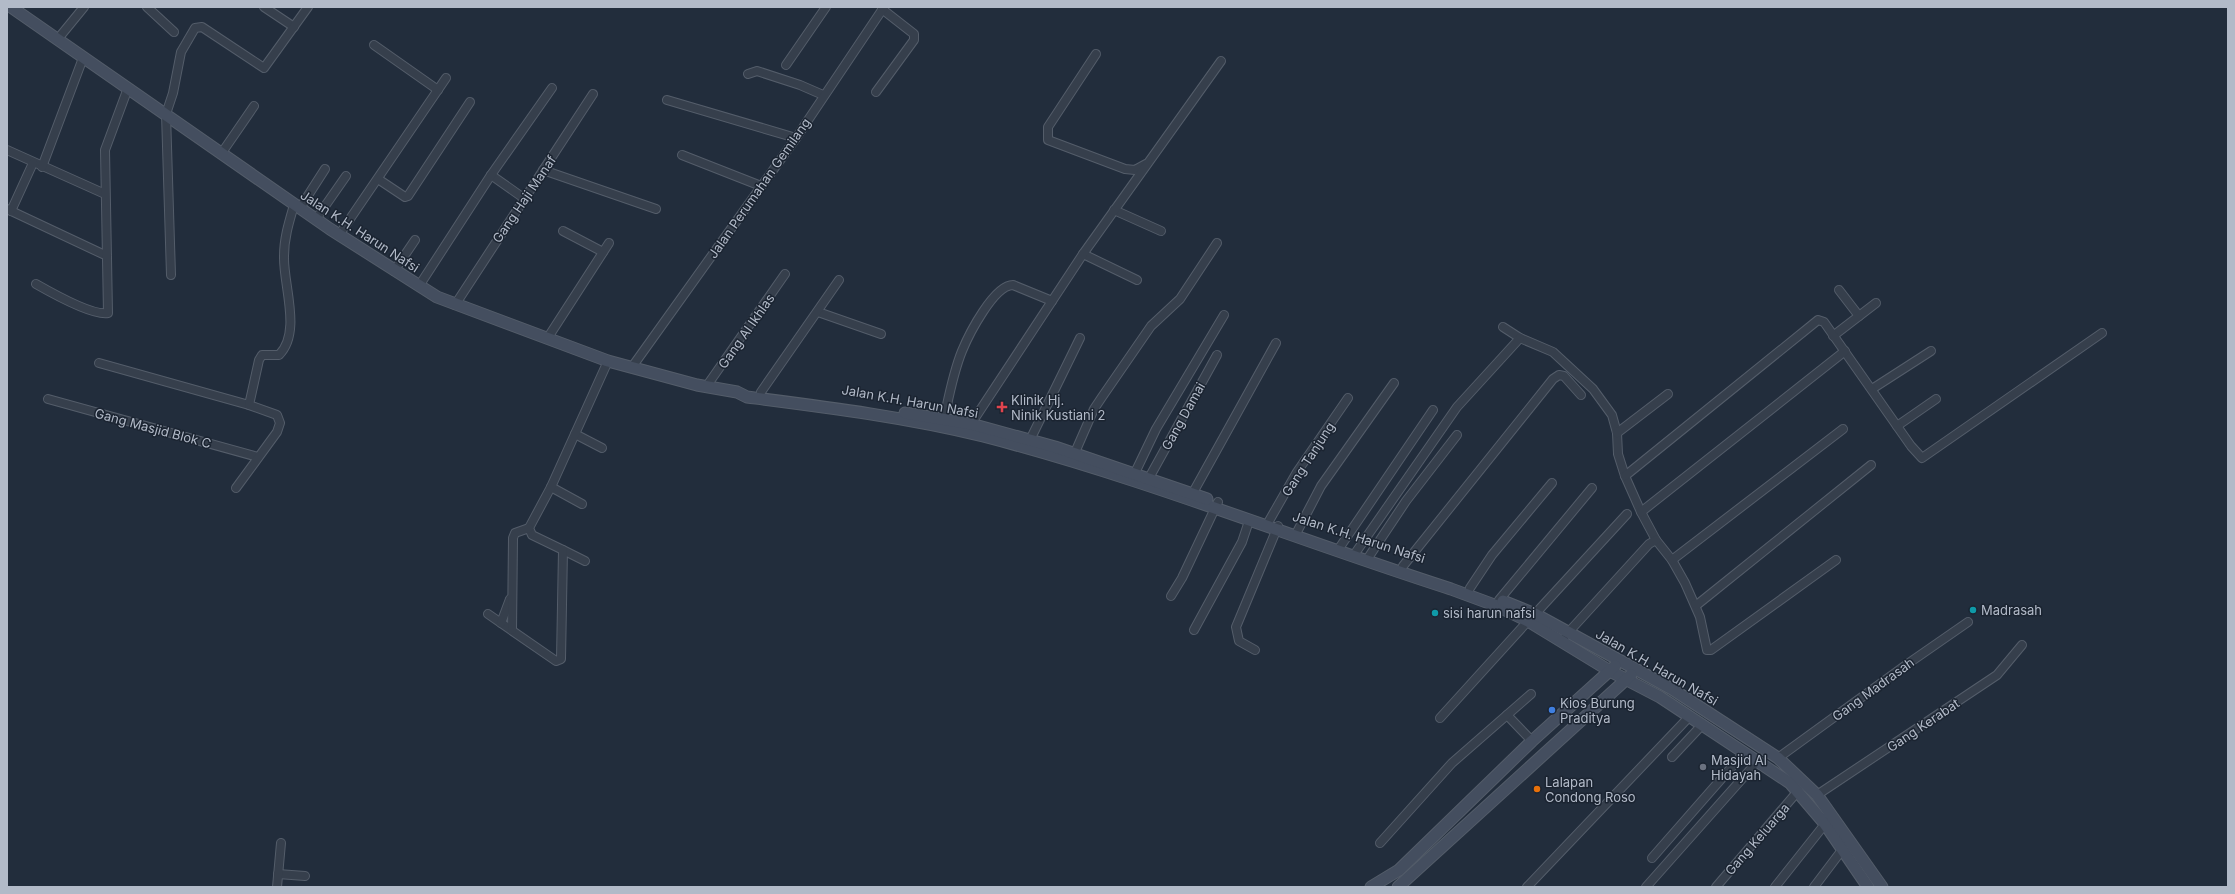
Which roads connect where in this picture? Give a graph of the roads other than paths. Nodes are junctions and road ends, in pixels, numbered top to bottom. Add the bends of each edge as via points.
1 (12, 7) edge
2 (84, 7) edge
3 (147, 7) edge
4 (264, 7) edge
5 (308, 7) edge
6 (826, 7) edge
7 (883, 8) edge
8 (294, 27) junction
9 (174, 32) dead end
10 (57, 40) junction
11 (374, 45) dead end
12 (1096, 54) dead end
13 (83, 58) junction
14 (1221, 61) dead end
15 (786, 65) dead end
16 (748, 74) dead end
17 (446, 78) dead end
18 (128, 88) junction
19 (552, 88) dead end
20 (438, 90) junction
21 (826, 91) junction
22 (876, 92) dead end
23 (593, 94) dead end
24 (667, 100) dead end
25 (470, 102) dead end
26 (254, 106) dead end
27 (166, 114) junction
28 (796, 138) junction
29 (7, 150) edge
30 (222, 154) junction
31 (682, 155) dead end
32 (33, 163) junction
33 (1147, 164) junction
34 (42, 167) junction
35 (325, 169) dead end
36 (543, 170) junction
37 (490, 175) junction
38 (346, 176) dead end
39 (378, 179) junction
40 (761, 186) junction
41 (105, 194) junction
42 (525, 199) junction
43 (297, 207) junction
44 (9, 210) edge
45 (656, 210) dead end
46 (1114, 210) junction
47 (316, 219) junction
48 (563, 231) dead end
49 (1161, 231) dead end
50 (339, 235) junction
51 (415, 240) dead end
52 (609, 243) dead end
53 (1217, 243) dead end
54 (603, 252) junction
55 (1083, 254) junction
56 (107, 256) junction
57 (394, 271) junction
58 (785, 274) dead end
59 (171, 275) dead end
60 (840, 280) dead end
61 (1137, 280) dead end
62 (36, 284) dead end
63 (418, 286) junction
64 (1839, 290) dead end
65 (1052, 301) junction
66 (1876, 303) dead end
67 (455, 305) junction
68 (818, 312) junction
69 (1224, 315) dead end
70 (1859, 316) junction
71 (1503, 327) dead end
72 (2102, 333) dead end
73 (881, 334) dead end
74 (1833, 336) junction
75 (1080, 338) dead end
76 (1520, 338) junction
77 (547, 339) junction
78 (1276, 343) dead end
79 (1845, 351) junction
80 (1931, 351) dead end
81 (1217, 355) dead end
82 (608, 360) junction
83 (99, 363) dead end
84 (632, 367) junction
85 (1394, 383) dead end
86 (706, 387) junction
87 (1872, 390) junction
88 (737, 392) junction
89 (761, 392) junction
90 (1668, 394) dead end
91 (1581, 395) dead end
92 (1348, 398) dead end
93 (1936, 399) dead end
94 (48, 400) dead end
95 (249, 405) junction
96 (1433, 410) dead end
97 (944, 419) junction
98 (923, 420) junction
99 (971, 424) junction
100 (1897, 426) junction
101 (1843, 429) dead end
102 (1617, 433) junction
103 (575, 434) junction
104 (1457, 435) dead end
105 (1030, 440) junction
106 (602, 448) dead end
107 (258, 457) junction
108 (1073, 457) junction
109 (1871, 465) dead end
110 (1625, 476) junction
111 (1133, 477) junction
112 (1149, 478) junction
113 (1552, 483) dead end
114 (551, 487) junction
115 (236, 488) dead end
116 (1592, 488) dead end
117 (1190, 496) junction
118 (582, 504) dead end
119 (1216, 505) junction
120 (1640, 512) junction
121 (1627, 514) dead end
122 (1249, 521) junction
123 (1274, 526) junction
124 (529, 528) junction
125 (1297, 532) junction
126 (1653, 542) junction
127 (1340, 547) junction
128 (563, 550) junction
129 (1356, 552) junction
130 (1367, 558) junction
131 (1672, 560) junction
132 (1836, 560) dead end
133 (585, 561) dead end
134 (1403, 566) junction
135 (1470, 588) junction
136 (512, 594) junction
137 (1171, 596) dead end
138 (1499, 600) junction
139 (1695, 604) junction
140 (488, 614) dead end
141 (1532, 617) junction
142 (1968, 622) dead end
143 (501, 623) junction
144 (512, 630) junction
145 (1194, 630) dead end
146 (1569, 632) junction
147 (1561, 640) junction
148 (2022, 645) dead end
149 (1255, 650) dead end
150 (1619, 662) junction
151 (1636, 670) junction
152 (1610, 671) junction
153 (1626, 680) junction
154 (1531, 694) dead end
155 (1507, 715) junction
156 (1690, 716) junction
157 (1440, 718) dead end
158 (1702, 726) junction
159 (1532, 741) junction
160 (1744, 753) junction
161 (1672, 758) dead end
162 (1778, 758) junction
163 (1757, 762) junction
164 (1798, 791) junction
165 (1817, 795) junction
166 (1825, 824) junction
167 (281, 843) dead end
168 (1380, 843) dead end
169 (1842, 850) junction
170 (1652, 858) dead end
171 (278, 874) junction
172 (305, 876) dead end
173 (277, 887) edge
174 (1371, 887) edge
175 (1398, 887) edge
176 (1527, 887) edge
177 (1646, 887) edge
178 (1716, 887) edge
179 (1776, 887) edge
180 (1814, 887) edge
181 (1868, 887) edge
182 (1882, 887) edge

1 - 10 main road, Jalan K.H. Harun Nafsi
2 - 10 street
3 - 9 street
4 - 8 street
5 - 8 street
6 - 15 street
7 - 21 street, Jalan Perumahan Gemilang
7 - 22 street via 914,34 914,40
8 - 27 street via 264,68 205,28 195,28 181,52
10 - 13 main road, Jalan K.H. Harun Nafsi
11 - 20 street
12 - 33 street via 1048,127 1048,140 1125,169 1135,170
13 - 18 main road, Jalan K.H. Harun Nafsi
13 - 34 street
14 - 33 street
16 - 21 street via 757,71
17 - 20 street
18 - 27 main road, Jalan K.H. Harun Nafsi
18 - 41 street via 105,150
19 - 37 street
20 - 39 street
21 - 28 street, Jalan Perumahan Gemilang
23 - 36 street, Gang Haji Manaf
24 - 28 street
25 - 39 street via 408,196 405,197
26 - 30 street
27 - 30 main road, Jalan K.H. Harun Nafsi
27 - 59 street
28 - 40 street, Jalan Perumahan Gemilang
29 - 32 street
30 - 43 main road, Jalan K.H. Harun Nafsi
31 - 40 street
32 - 34 street
32 - 44 street
33 - 46 street
34 - 41 street
35 - 43 street
36 - 42 street, Gang Haji Manaf
36 - 45 street
37 - 42 street
37 - 63 street
38 - 47 street
39 - 50 street
40 - 84 street, Jalan Perumahan Gemilang
41 - 56 street
42 - 67 street, Gang Haji Manaf
43 - 47 main road, Jalan K.H. Harun Nafsi
43 - 95 street via 288,224 284,255 289,301 288,336 279,355 262,355 259,360
44 - 56 street
46 - 49 street
46 - 55 street
47 - 50 main road, Jalan K.H. Harun Nafsi
48 - 54 street
50 - 57 main road, Jalan K.H. Harun Nafsi
51 - 57 street
52 - 54 street
53 - 108 street via 1180,299 1151,326 1102,397
54 - 77 street
55 - 61 street
55 - 65 street
56 - 62 street via 108,313 103,314 75,303
57 - 63 main road, Jalan K.H. Harun Nafsi
58 - 86 street, Gang Al Ikhlas
60 - 68 street
63 - 67 main road, Jalan K.H. Harun Nafsi
64 - 70 street
65 - 97 street via 1013,285 1002,288 986,308 962,350
65 - 99 street
66 - 70 street
67 - 77 main road, Jalan K.H. Harun Nafsi
68 - 73 street
68 - 89 street
69 - 111 street via 1156,429
70 - 74 street
71 - 76 street
72 - 100 street via 1925,457 1919,457
74 - 79 street
74 - 110 street via 1824,322 1818,320
75 - 105 street
76 - 102 street via 1553,352 1569,365 1604,402 1612,415
76 - 129 street via 1458,406
77 - 82 main road, Jalan K.H. Harun Nafsi
78 - 117 street
79 - 87 street
79 - 120 street
80 - 87 street
81 - 112 street, Gang Damai
82 - 84 main road, Jalan K.H. Harun Nafsi
82 - 103 street
83 - 95 street
84 - 86 main road, Jalan K.H. Harun Nafsi
85 - 125 street via 1321,486
86 - 88 main road, Jalan K.H. Harun Nafsi
87 - 100 street
88 - 89 main road, Jalan K.H. Harun Nafsi
88 - 98 main road, Jalan K.H. Harun Nafsi via 747,397
89 - 98 main road, Jalan K.H. Harun Nafsi
90 - 102 street
91 - 134 street via 1564,376 1559,375 1553,379
92 - 123 street, Gang Tanjung via 1297,472
93 - 100 street
94 - 107 street, Gang Masjid Blok C
95 - 107 street via 270,411 280,418 277,432
96 - 127 street
97 - 98 main road, Jalan K.H. Harun Nafsi
97 - 99 main road, Jalan K.H. Harun Nafsi
98 - 108 main road, Jalan K.H. Harun Nafsi
99 - 105 main road, Jalan K.H. Harun Nafsi
101 - 131 street
102 - 110 street via 1618,454
103 - 106 street
103 - 114 street
104 - 130 street via 1406,501
105 - 108 main road, Jalan K.H. Harun Nafsi
107 - 115 street
108 - 111 main road, Jalan K.H. Harun Nafsi
109 - 139 street
110 - 120 street
111 - 112 main road, Jalan K.H. Harun Nafsi
111 - 117 main road, Jalan K.H. Harun Nafsi
112 - 117 main road, Jalan K.H. Harun Nafsi
113 - 135 street via 1492,555
114 - 118 street
114 - 124 street
116 - 138 street
117 - 119 main road, Jalan K.H. Harun Nafsi
119 - 122 main road, Jalan K.H. Harun Nafsi
119 - 123 main road, Jalan K.H. Harun Nafsi
119 - 137 street
120 - 126 street
121 - 141 street
122 - 123 main road, Jalan K.H. Harun Nafsi
122 - 145 street via 1239,547
123 - 125 main road, Jalan K.H. Harun Nafsi
123 - 130 main road, Jalan K.H. Harun Nafsi
123 - 149 street, Gang Tanjung via 1236,627 1239,642
124 - 128 street via 532,534
124 - 136 street via 515,532 513,538
125 - 127 main road, Jalan K.H. Harun Nafsi
126 - 131 street
126 - 146 street
127 - 129 main road, Jalan K.H. Harun Nafsi
128 - 133 street
128 - 144 street via 560,659 556,661
129 - 130 main road, Jalan K.H. Harun Nafsi
130 - 134 main road, Jalan K.H. Harun Nafsi
130 - 141 main road, Jalan K.H. Harun Nafsi
131 - 139 street
132 - 139 street via 1711,650 1705,646 1704,628
134 - 135 main road, Jalan K.H. Harun Nafsi
135 - 138 main road, Jalan K.H. Harun Nafsi
136 - 143 street
136 - 144 street
138 - 141 main road, Jalan K.H. Harun Nafsi
140 - 143 street
141 - 146 main road, Jalan K.H. Harun Nafsi
141 - 147 main road, Jalan K.H. Harun Nafsi
141 - 157 street
142 - 162 street, Gang Madrasah
143 - 144 street
146 - 147 street
146 - 150 main road, Jalan K.H. Harun Nafsi
147 - 152 main road, Jalan K.H. Harun Nafsi
148 - 165 street, Gang Kerabat via 1997,675
150 - 151 main road, Jalan K.H. Harun Nafsi
150 - 152 main road
151 - 153 main road
151 - 162 main road, Jalan K.H. Harun Nafsi via 1672,689
152 - 153 main road, Jalan K.H. Harun Nafsi
152 - 159 main road
153 - 156 main road, Jalan K.H. Harun Nafsi
153 - 175 main road
154 - 155 street
155 - 159 street
155 - 168 street via 1452,763
156 - 158 main road, Jalan K.H. Harun Nafsi
156 - 176 street
158 - 160 main road, Jalan K.H. Harun Nafsi
158 - 161 street
159 - 174 main road via 1399,870
160 - 163 main road, Jalan K.H. Harun Nafsi
160 - 170 street
162 - 165 main road, Jalan K.H. Harun Nafsi
163 - 164 main road, Jalan K.H. Harun Nafsi
163 - 177 street
164 - 166 main road, Jalan K.H. Harun Nafsi
164 - 178 street, Gang Keluarga
165 - 182 main road, Jalan K.H. Harun Nafsi
166 - 169 main road, Jalan K.H. Harun Nafsi
166 - 179 street
167 - 171 street
169 - 180 street
169 - 181 main road, Jalan K.H. Harun Nafsi
171 - 172 street
171 - 173 street

